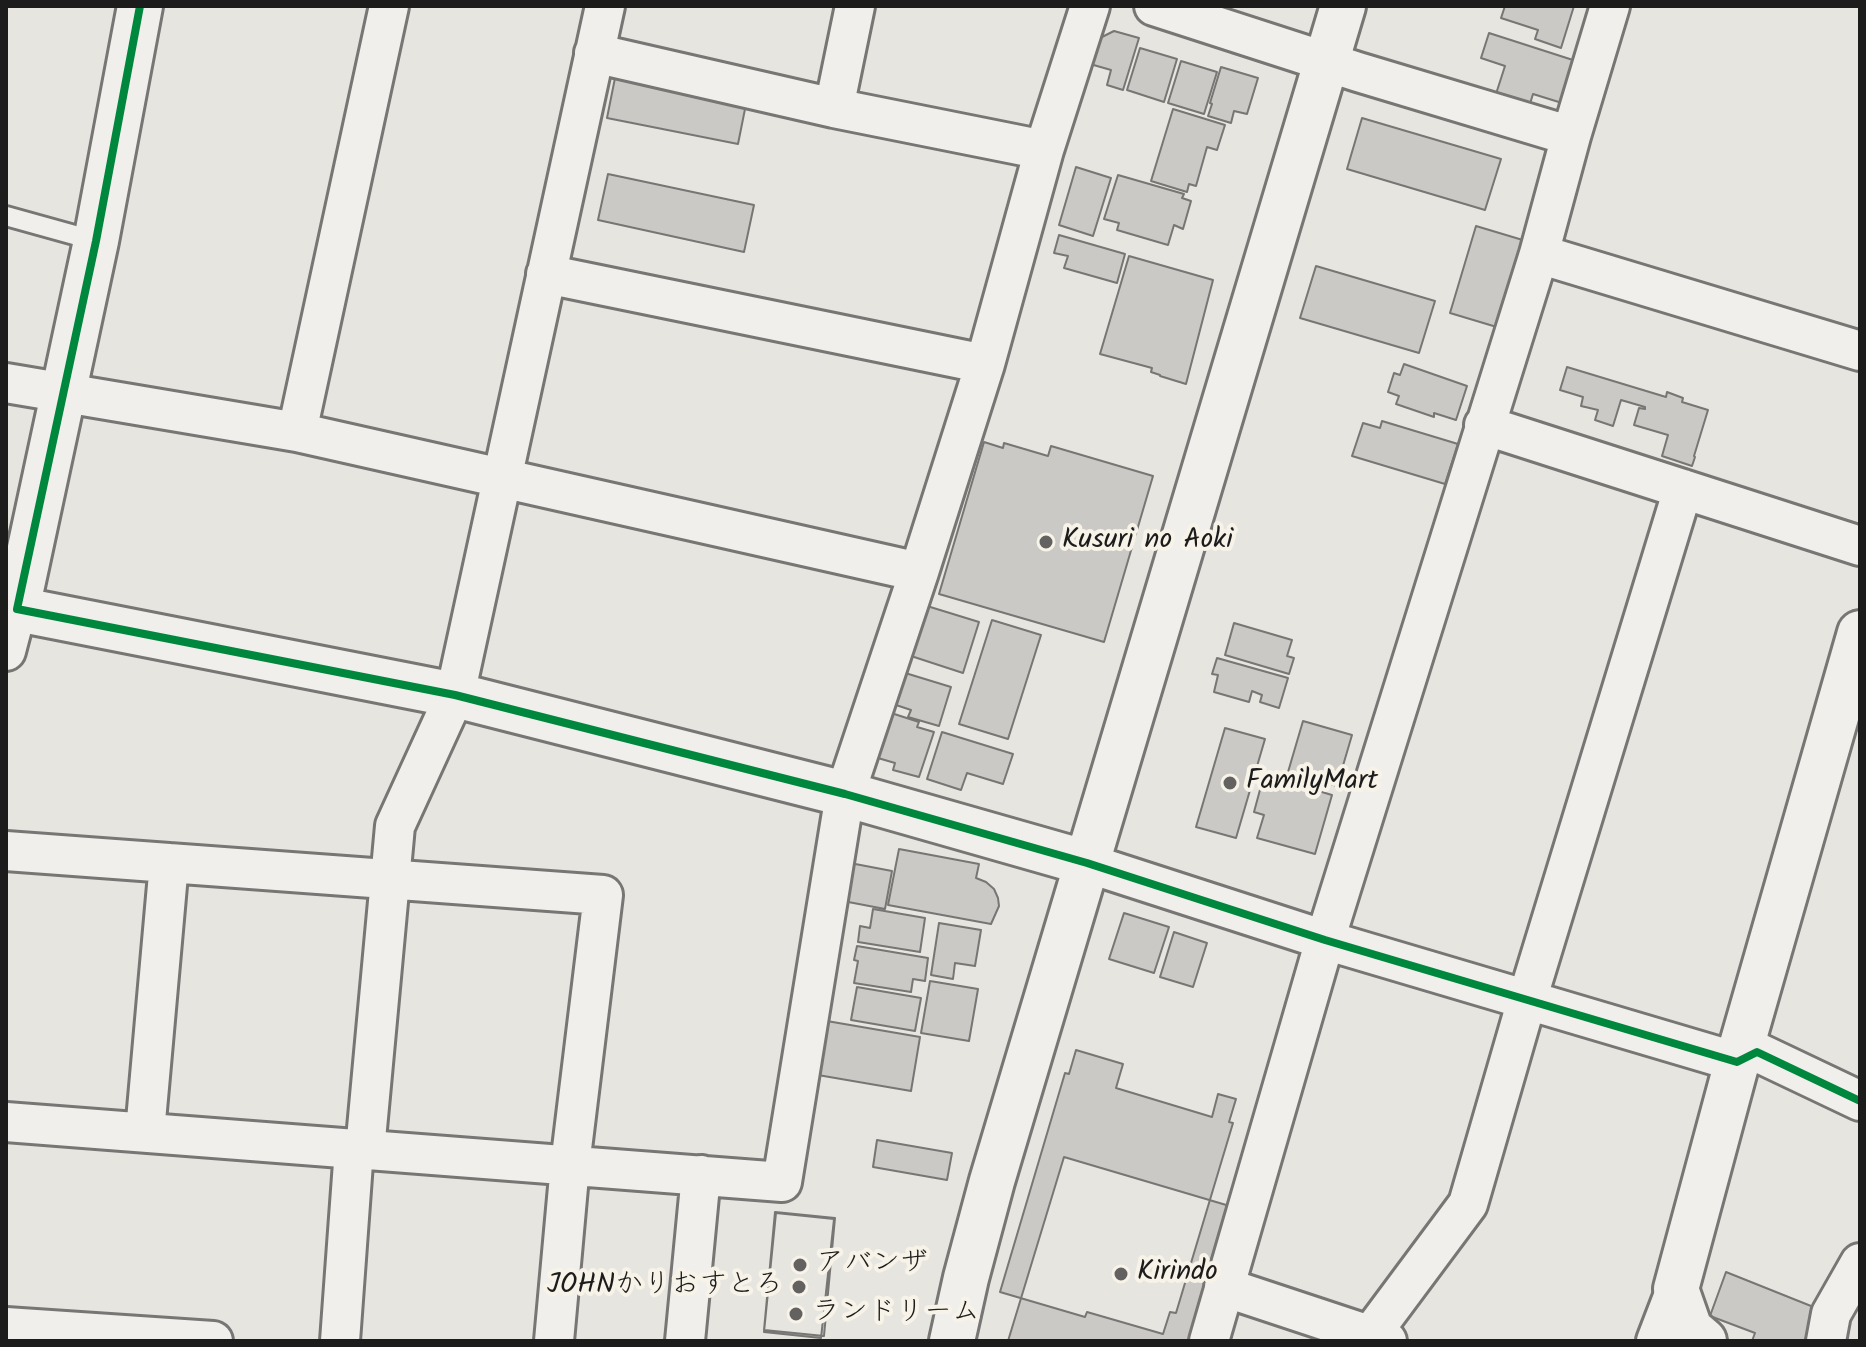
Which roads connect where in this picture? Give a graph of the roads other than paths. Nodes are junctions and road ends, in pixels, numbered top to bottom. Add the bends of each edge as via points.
1 (140, 6) edge
2 (389, 6) edge
3 (605, 6) edge
4 (855, 6) edge
5 (1090, 6) edge
6 (1154, 6) edge
7 (1343, 6) edge
8 (1610, 6) edge
9 (594, 53) junction
10 (1326, 63) junction
11 (834, 108) junction
12 (1571, 136) junction
13 (1044, 150) junction
14 (6, 216) edge
15 (96, 241) junction
16 (1539, 254) junction
17 (546, 274) junction
18 (1860, 351) edge
19 (985, 364) junction
20 (6, 383) edge
21 (65, 392) junction
22 (1484, 425) junction
23 (297, 432) junction
24 (502, 477) junction
25 (1683, 489) junction
26 (1860, 546) edge
27 (919, 572) junction
28 (17, 609) junction
29 (1860, 633) edge
30 (6, 651) edge
31 (455, 695) junction
32 (845, 794) junction
33 (6, 851) edge
34 (169, 863) junction
35 (1087, 863) junction
36 (390, 879) junction
37 (1325, 940) junction
38 (1527, 1000) junction
39 (1737, 1062) junction
40 (1860, 1101) edge
41 (6, 1122) edge
42 (145, 1132) junction
43 (360, 1149) junction
44 (570, 1165) junction
45 (701, 1175) junction
46 (1860, 1263) edge
47 (1224, 1287) junction
48 (1676, 1289) junction
49 (6, 1327) edge
50 (1375, 1339) edge
51 (213, 1341) edge
52 (340, 1341) edge
53 (554, 1341) edge
54 (685, 1341) edge
55 (952, 1341) edge
56 (1209, 1341) edge
57 (1656, 1341) edge
58 (1704, 1341) edge
59 (1826, 1341) edge

1 - 15 street
2 - 23 street
3 - 9 street
4 - 11 street
5 - 13 street
6 - 10 street
7 - 10 street
8 - 12 street
9 - 11 street
9 - 17 street
10 - 12 street
10 - 35 street
11 - 13 street
12 - 16 street
13 - 19 street
14 - 15 lane
15 - 21 street
16 - 18 street
16 - 22 street
17 - 19 street
17 - 24 street
19 - 27 street
20 - 21 street
21 - 23 street
21 - 28 street
22 - 25 street
22 - 37 street
23 - 24 street
24 - 27 street
24 - 31 street
25 - 26 street
25 - 38 street
27 - 32 street
28 - 30 street
28 - 31 street
29 - 39 street
31 - 32 street
31 - 36 street via 395,826
32 - 35 street
32 - 45 street via 782,1182
33 - 34 street
34 - 36 street
34 - 42 street
35 - 37 street
35 - 55 street via 992,1181
36 - 43 street
36 - 44 street via 603,895
37 - 38 street
37 - 47 street
38 - 39 street
38 - 50 street via 1468,1204
39 - 40 street via 1757,1052
39 - 48 street
41 - 42 street
42 - 43 street
43 - 44 street
43 - 52 street
44 - 45 street
44 - 53 street
45 - 54 street
46 - 59 street via 1831,1314
47 - 50 street
47 - 56 street
48 - 57 street
48 - 58 street via 1690,1329
49 - 51 street

